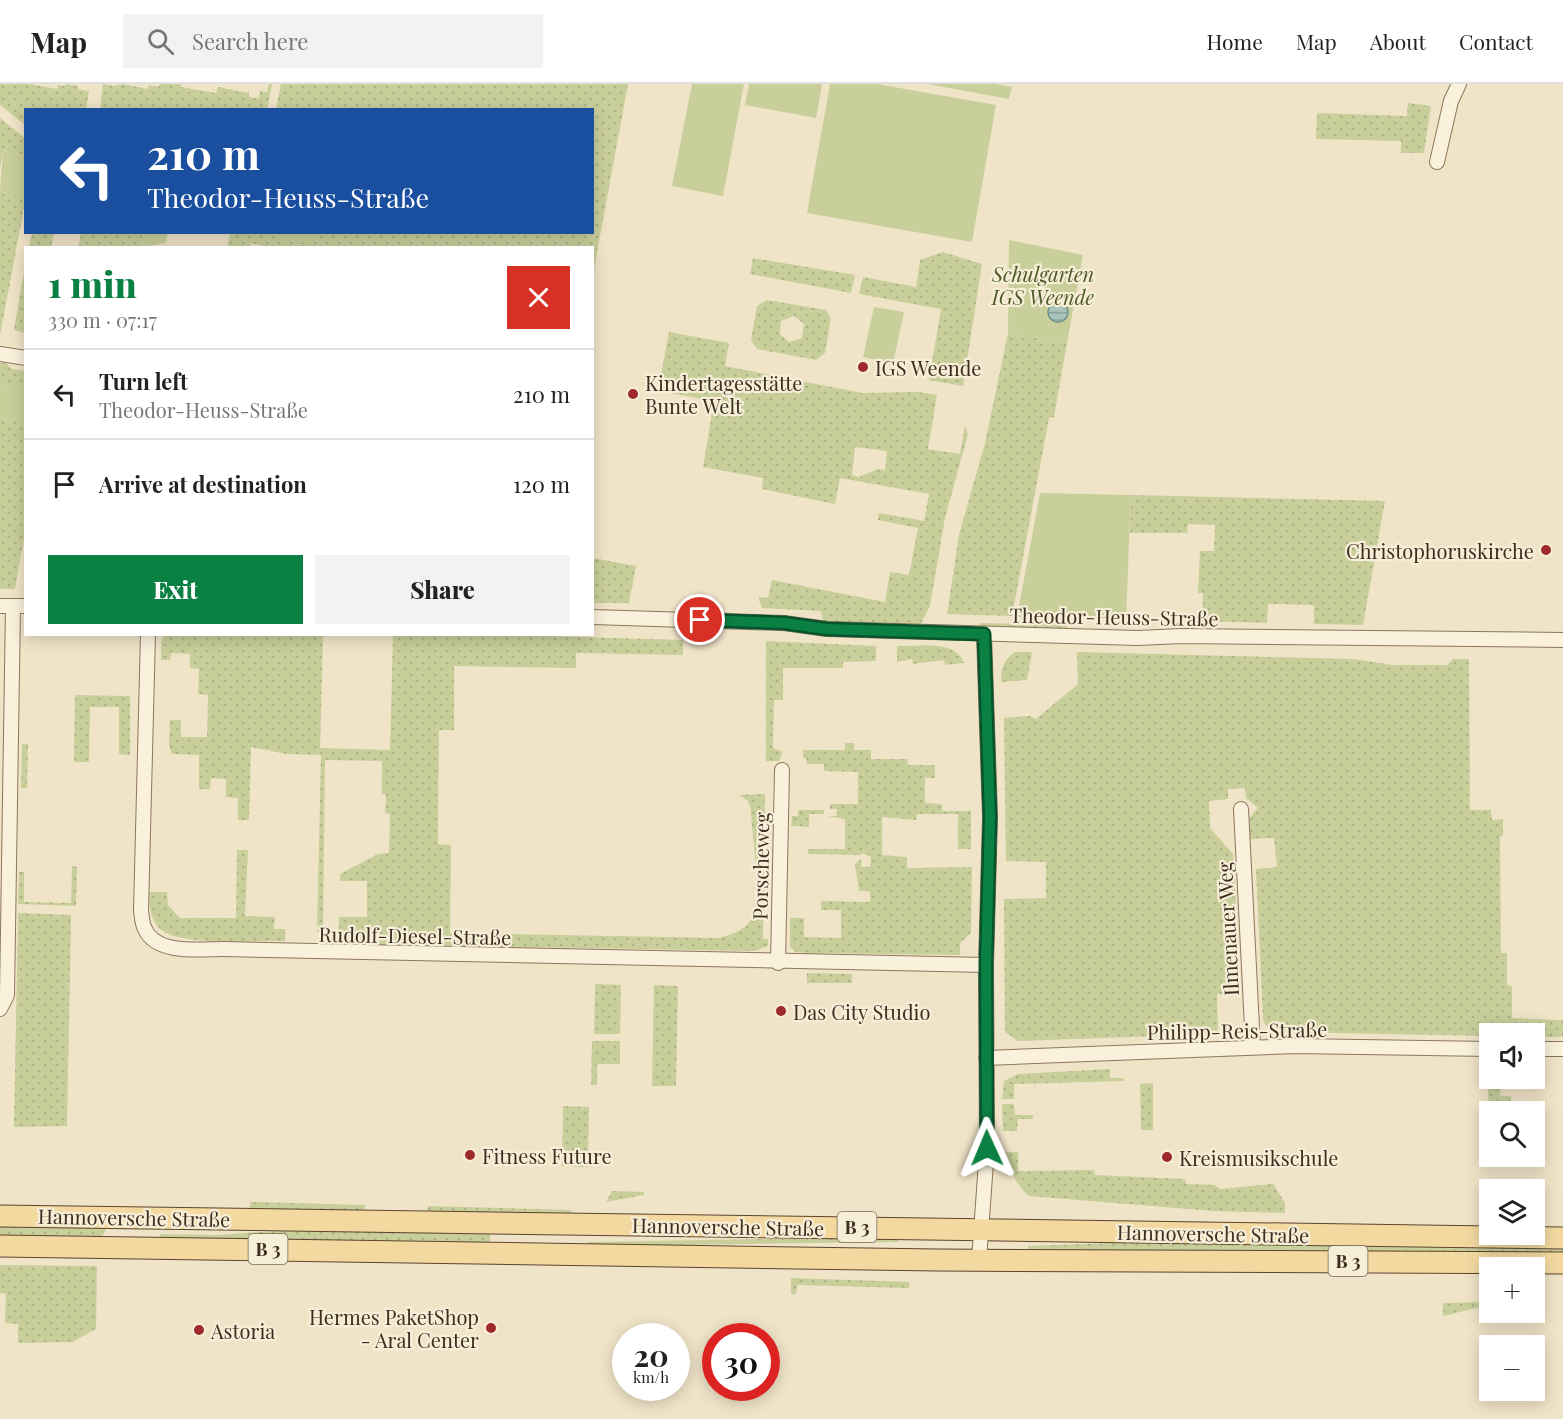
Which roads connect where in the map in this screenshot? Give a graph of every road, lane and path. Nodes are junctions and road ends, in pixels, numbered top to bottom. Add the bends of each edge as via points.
1 (1455, 88) edge
2 (1437, 162) dead end
3 (0, 354) edge
4 (24, 358) edge
5 (13, 606) edge
6 (594, 617) edge
7 (984, 634) junction
8 (148, 636) edge
9 (1563, 640) edge
10 (782, 770) dead end
11 (5, 773) edge
12 (1241, 809) dead end
13 (778, 963) junction
14 (986, 965) junction
15 (0, 1009) edge
16 (1253, 1047) junction
17 (1479, 1049) edge
18 (1545, 1049) edge
19 (1563, 1049) edge
20 (986, 1058) junction
21 (0, 1216) edge
22 (986, 1228) junction
23 (1563, 1238) edge
24 (0, 1246) edge
25 (984, 1260) junction
26 (1563, 1263) edge

1 - 2 street
3 - 4 street
5 - 11 street
6 - 7 street, Theodor-Heuss-Straße
7 - 9 street, Theodor-Heuss-Straße
7 - 14 street via 990,817
8 - 13 street, Rudolf-Diesel-Straße via 141,911 145,930 156,942 173,948
10 - 13 street, Porscheweg
11 - 15 street via 7,995
12 - 16 street, Ilmenauer Weg
13 - 14 street, Rudolf-Diesel-Straße
14 - 20 street
16 - 17 street, Philipp-Reis-Straße
16 - 20 street, Philipp-Reis-Straße
18 - 19 street
20 - 22 street via 987,1148 992,1167
21 - 22 main road, Hannoversche Straße / B 3
22 - 23 main road, Hannoversche Straße / B 3
22 - 25 street
24 - 25 main road, Hannoversche Straße / B 3
25 - 26 main road, Hannoversche Straße / B 3

